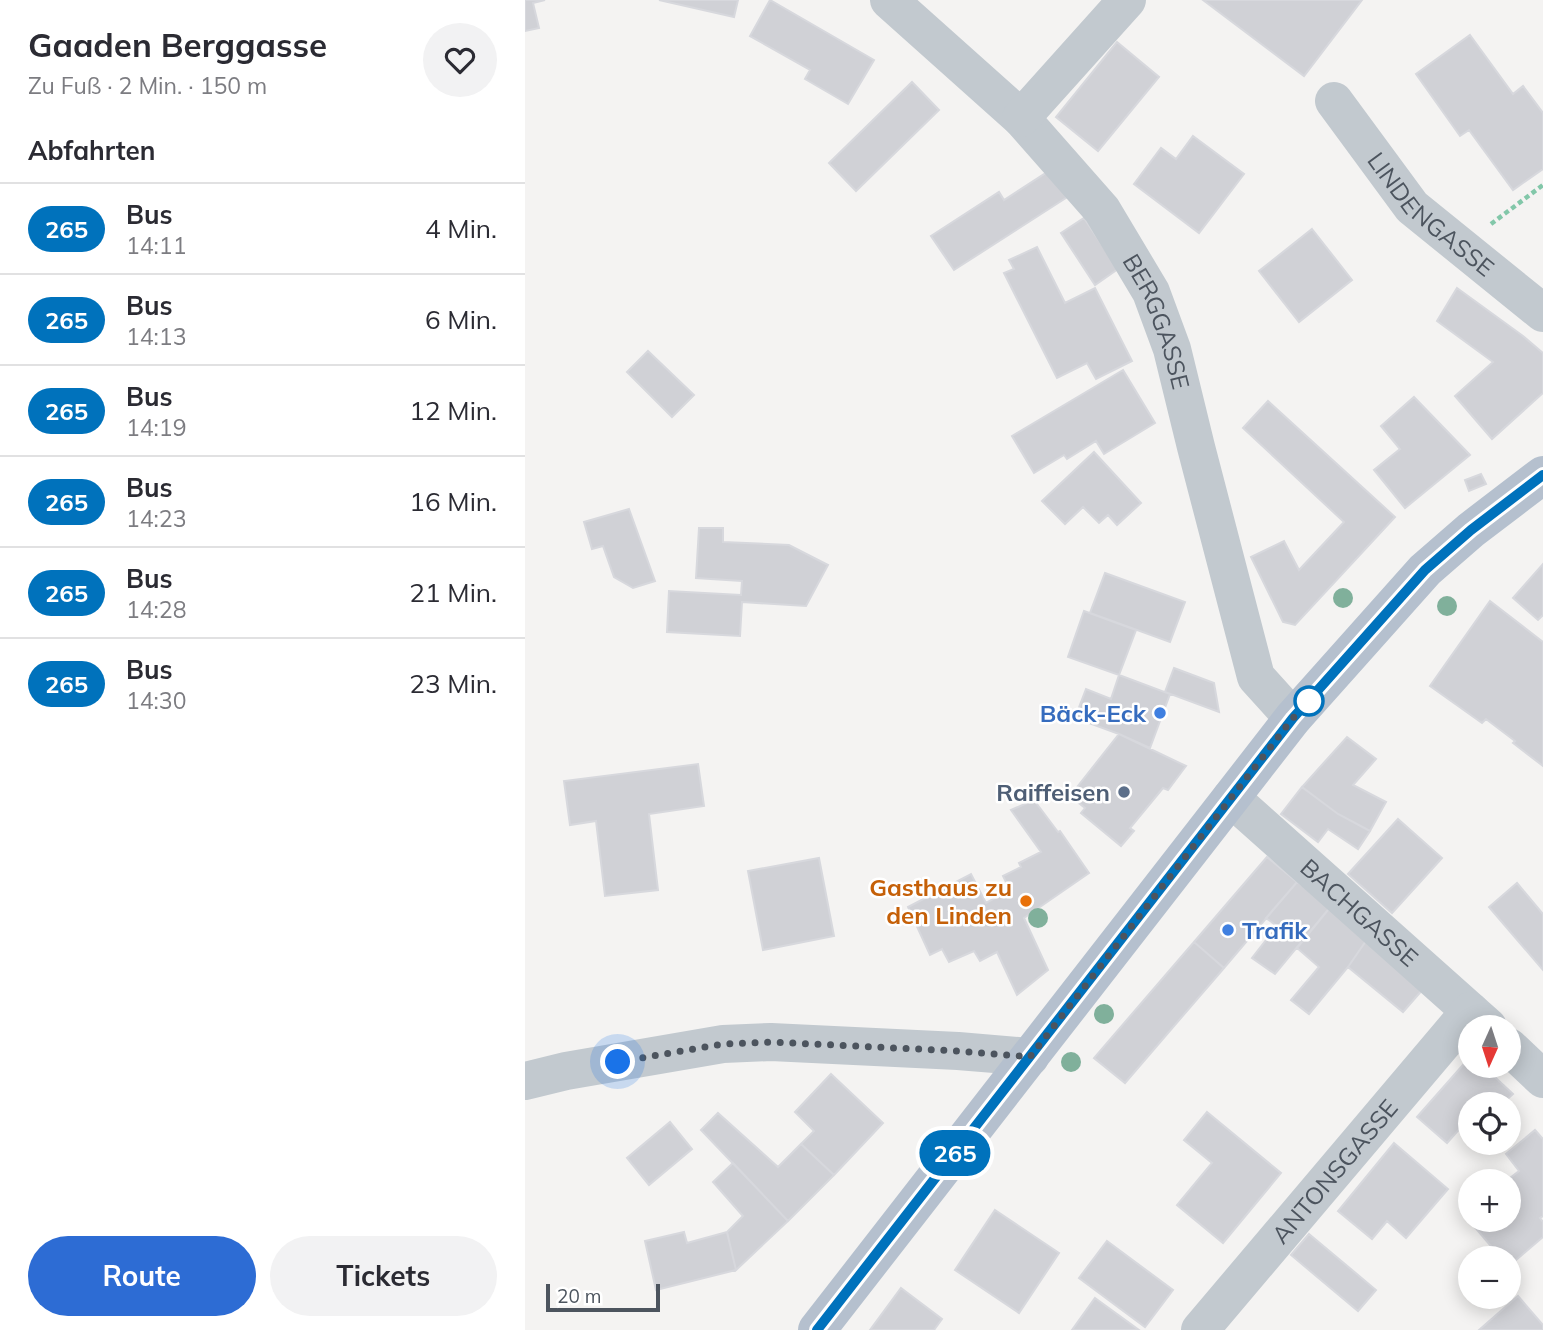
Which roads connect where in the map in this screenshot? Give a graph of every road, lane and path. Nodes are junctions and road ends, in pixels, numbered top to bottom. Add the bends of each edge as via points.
1 (889, 0) edge
2 (1127, 0) edge
3 (1334, 101) dead end
4 (1021, 118) junction
5 (1543, 185) edge
6 (1461, 247) junction
7 (1543, 313) edge
8 (1543, 475) edge
9 (1293, 718) junction
10 (1231, 799) junction
11 (1474, 1015) edge
12 (1458, 1042) edge
13 (1030, 1057) junction
14 (1521, 1058) edge
15 (1543, 1079) edge
16 (525, 1081) edge
17 (817, 1330) edge
18 (1200, 1330) edge

1 - 4 street, BERGGASSE
2 - 4 street
3 - 6 street, LINDENGASSE via 1412,207
4 - 9 street, BERGGASSE via 1102,210 1151,292 1172,349 1256,677
5 - 6 path
6 - 7 street, LINDENGASSE
8 - 9 main road via 1425,570
9 - 10 main road
10 - 11 street, BACHGASSE
10 - 13 main road
12 - 18 street, ANTONSGASSE
13 - 16 street via 784,1043 723,1044
13 - 17 main road
14 - 15 street

